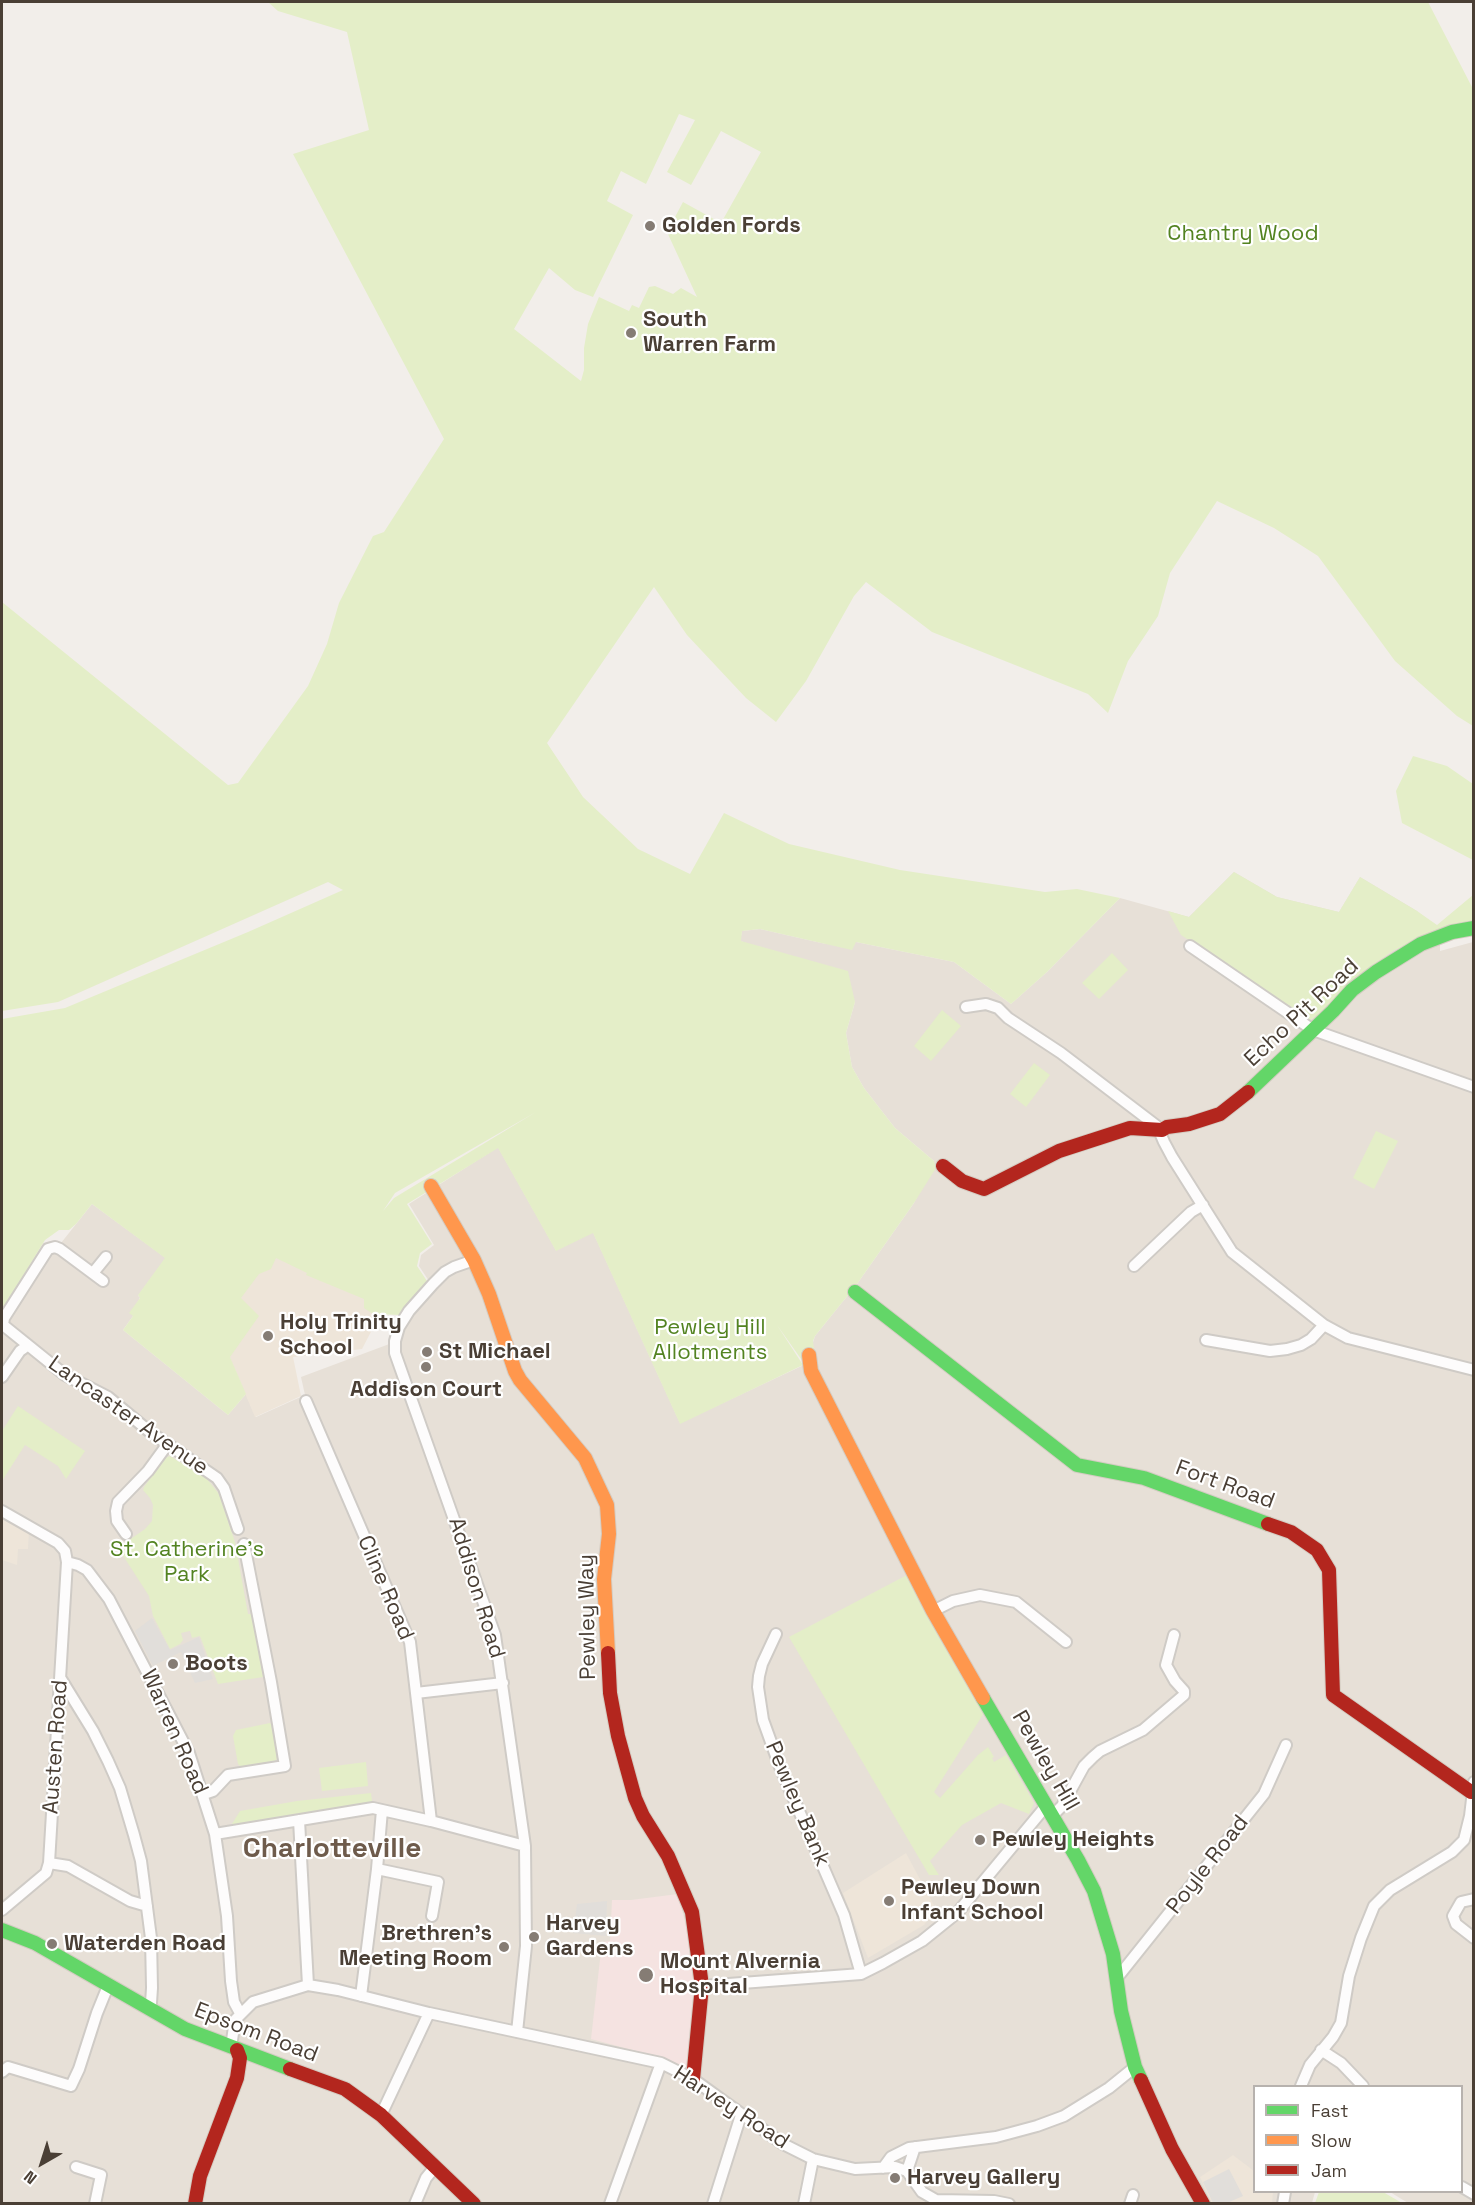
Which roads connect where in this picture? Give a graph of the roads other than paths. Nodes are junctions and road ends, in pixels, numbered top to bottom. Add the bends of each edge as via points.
1 (1473, 928) edge
2 (1190, 946) dead end
3 (966, 1007) dead end
4 (1313, 1030) junction
5 (1473, 1087) edge
6 (1162, 1130) junction
7 (943, 1166) dead end
8 (432, 1186) dead end
9 (1203, 1205) junction
10 (106, 1257) dead end
11 (474, 1260) junction
12 (1134, 1266) dead end
13 (93, 1273) junction
14 (103, 1281) dead end
15 (855, 1292) dead end
16 (1324, 1326) junction
17 (1206, 1340) dead end
18 (27, 1346) junction
19 (809, 1355) dead end
20 (1473, 1370) edge
21 (2, 1377) edge
22 (306, 1401) dead end
23 (167, 1445) junction
24 (2, 1511) edge
25 (238, 1529) dead end
26 (126, 1534) dead end
27 (244, 1544) dead end
28 (67, 1562) junction
29 (933, 1611) junction
30 (776, 1634) dead end
31 (1174, 1635) dead end
32 (1066, 1642) dead end
33 (61, 1679) junction
34 (503, 1683) junction
35 (416, 1693) junction
36 (1286, 1745) dead end
37 (1472, 1787) edge
38 (204, 1794) junction
39 (382, 1810) junction
40 (1049, 1811) junction
41 (299, 1820) junction
42 (431, 1821) junction
43 (215, 1834) junction
44 (525, 1846) junction
45 (49, 1863) junction
46 (377, 1869) junction
47 (1473, 1899) edge
48 (147, 1906) junction
49 (2, 1910) edge
50 (432, 1916) dead end
51 (2, 1930) edge
52 (1473, 1938) edge
53 (861, 1974) junction
54 (1117, 1978) junction
55 (308, 1985) junction
56 (108, 1986) junction
57 (702, 1986) junction
58 (361, 1996) junction
59 (148, 2008) junction
60 (240, 2013) junction
61 (429, 2013) junction
62 (517, 2032) junction
63 (234, 2049) junction
64 (1321, 2049) junction
65 (661, 2063) junction
66 (1136, 2067) junction
67 (2, 2072) edge
68 (693, 2079) junction
69 (1301, 2085) edge
70 (1362, 2085) edge
71 (381, 2115) junction
72 (741, 2115) junction
73 (915, 2147) junction
74 (813, 2159) junction
75 (76, 2167) dead end
76 (435, 2167) junction
77 (883, 2168) junction
78 (907, 2171) junction
79 (95, 2204) edge
80 (195, 2204) edge
81 (415, 2204) edge
82 (474, 2204) edge
83 (609, 2204) edge
84 (713, 2204) edge
85 (804, 2204) edge
86 (1009, 2204) edge
87 (1203, 2204) edge

1 - 4 street, Echo Pit Road via 1421,944 1396,958 1352,990
2 - 4 street
3 - 6 street via 986,1004 998,1008
4 - 5 street
4 - 6 street, Echo Pit Road via 1220,1114
6 - 7 street, Echo Pit Road via 1130,1128 1059,1151 984,1189 962,1181
6 - 9 street via 1164,1142
8 - 11 street, Pewley Way
9 - 12 street
9 - 16 street via 1233,1252
10 - 13 street
11 - 34 street, Addison Road via 445,1272 417,1302 399,1327 395,1353 495,1635
11 - 57 street, Pewley Way via 515,1371 572,1439 607,1505 605,1621 610,1693 618,1736 635,1798 668,1856 692,1912
13 - 14 street
13 - 18 street via 60,1249 48,1249 3,1321 5,1328
15 - 37 street, Fort Road via 1077,1465 1142,1477 1291,1532 1317,1550 1329,1570 1333,1695
16 - 17 street via 1311,1339 1287,1349 1270,1351
16 - 20 street via 1348,1338
18 - 21 street, Lancaster Avenue
18 - 23 street, Lancaster Avenue via 65,1376 116,1403
19 - 29 street, Pewley Hill via 812,1371
22 - 35 street, Cline Road via 410,1642
23 - 25 street, Lancaster Avenue via 217,1478
23 - 26 street via 118,1502 117,1521
24 - 28 street, Warren Road via 58,1543
27 - 38 street via 285,1766 228,1775 213,1791
28 - 33 street, Austen Road
28 - 38 street, Warren Road via 87,1570 109,1599 189,1753
29 - 32 street via 953,1601 980,1595 1016,1602
29 - 40 street, Pewley Hill
30 - 53 street, Pewley Bank via 759,1676 763,1720 844,1916
31 - 40 street via 1166,1665 1184,1695 1143,1730 1093,1756 1062,1806
33 - 45 street, Austen Road
33 - 48 street via 93,1731 120,1788 141,1861
34 - 35 street
34 - 44 street, Addison Road
35 - 42 street, Cline Road
36 - 54 street, Poyle Road via 1264,1794
37 - 64 street via 1464,1840 1452,1852 1380,1897 1374,1906 1349,1976 1341,2022
38 - 43 street, Warren Road
39 - 41 street via 373,1808
39 - 42 street
39 - 46 street
40 - 53 street via 958,1912 906,1950
40 - 54 street, Pewley Hill via 1094,1891
41 - 43 street
41 - 55 street
42 - 44 street
43 - 60 street, Warren Road via 227,1916 231,1981
44 - 62 street, Addison Road via 525,1946
45 - 48 street via 68,1866 130,1901
45 - 49 street via 46,1873
46 - 50 street via 438,1882
46 - 58 street
47 - 52 street via 1461,1902 1453,1916 1456,1924
48 - 59 street via 153,1966
51 - 56 street, Epsom Road via 35,1943
53 - 57 street
54 - 66 street, Pewley Hill
55 - 58 street, Harvey Road
55 - 60 street, Harvey Road via 253,2002
56 - 59 street, Epsom Road
56 - 67 street via 70,2086 8,2067
57 - 68 street, Pewley Way
58 - 61 street, Harvey Road
59 - 63 street, Epsom Road via 185,2029
60 - 63 street via 233,2028
61 - 62 street, Harvey Road
61 - 71 street
62 - 65 street, Harvey Road
63 - 71 street, Epsom Road via 345,2089
63 - 80 street via 240,2058 237,2078 200,2176
64 - 69 street
64 - 70 street
65 - 68 street, Harvey Road
65 - 83 street
66 - 73 street via 1064,2116 1037,2126 996,2137
66 - 87 street, Pewley Hill via 1172,2149
68 - 72 street, Harvey Road
71 - 76 street, Epsom Road
72 - 74 street, Harvey Road
72 - 84 street
73 - 77 street via 891,2157
73 - 78 street
74 - 77 street, Harvey Road via 855,2169
74 - 85 street
75 - 79 street via 101,2175
76 - 81 street
76 - 82 street, Epsom Road
77 - 78 street, Harvey Road
78 - 86 street via 922,2192 936,2200

